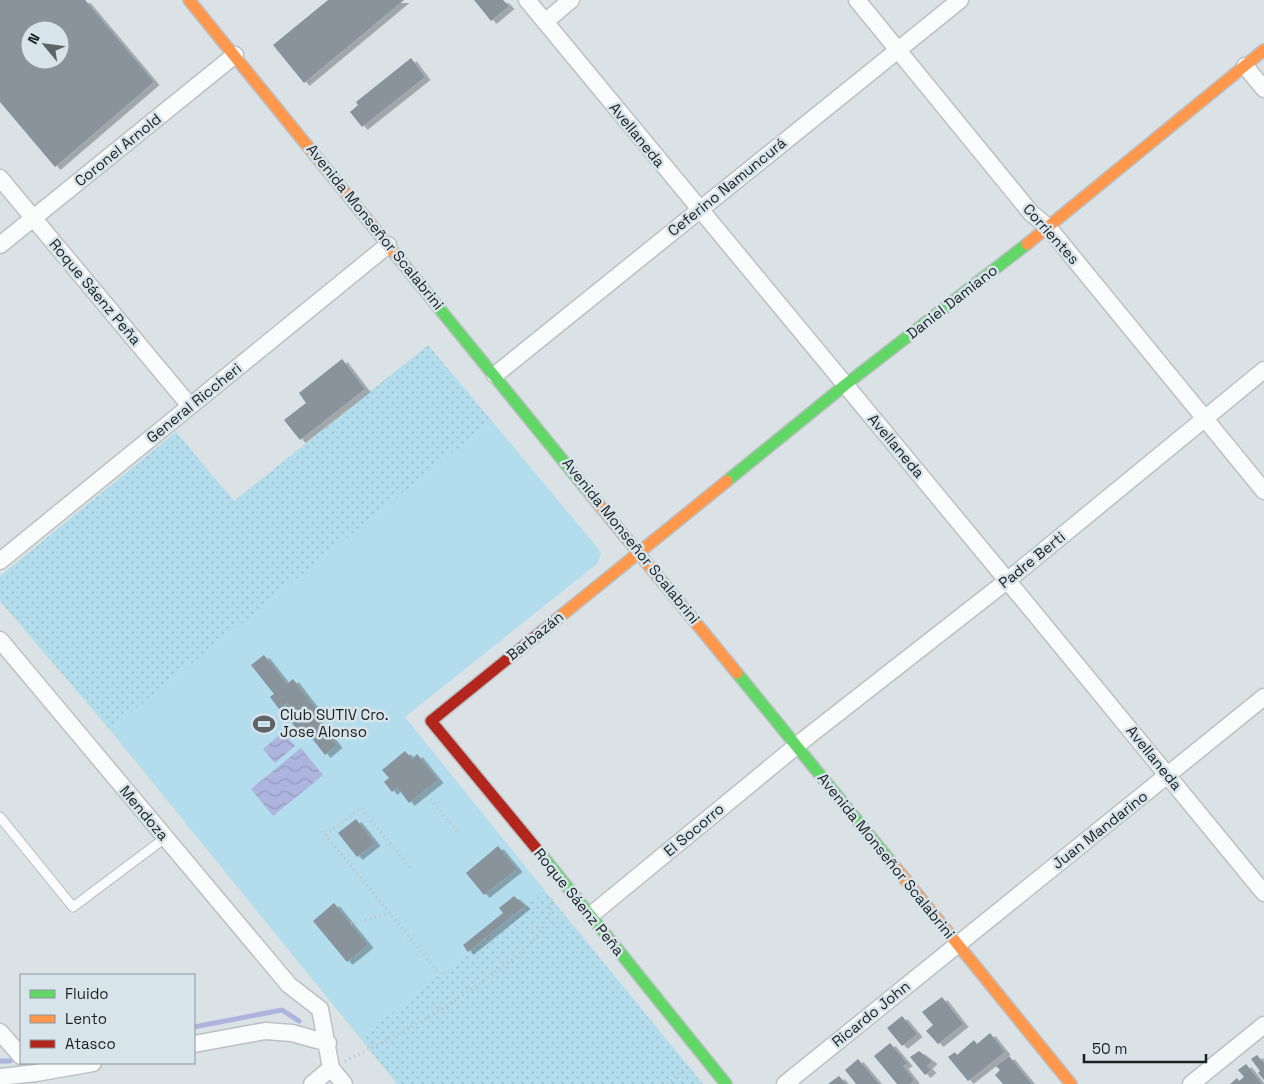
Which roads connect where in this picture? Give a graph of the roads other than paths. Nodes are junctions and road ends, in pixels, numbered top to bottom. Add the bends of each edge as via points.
1 (189, 0) edge
2 (527, 0) edge
3 (571, 0) edge
4 (857, 0) edge
5 (960, 0) edge
6 (545, 22) junction
7 (1264, 50) edge
8 (900, 51) junction
9 (235, 55) junction
10 (1245, 66) junction
11 (1264, 89) edge
12 (0, 178) edge
13 (698, 210) junction
14 (34, 218) junction
15 (1048, 227) junction
16 (388, 244) junction
17 (0, 245) edge
18 (1264, 370) edge
19 (495, 375) junction
20 (845, 385) junction
21 (190, 406) junction
22 (1204, 418) junction
23 (1264, 491) edge
24 (640, 551) junction
25 (0, 561) edge
26 (1008, 580) junction
27 (0, 640) edge
28 (1264, 697) edge
29 (431, 720) joint
30 (796, 745) junction
31 (1168, 776) junction
32 (0, 818) edge
33 (165, 838) junction
34 (1264, 893) edge
35 (591, 915) junction
36 (957, 943) junction
37 (1264, 1026) edge
38 (0, 1032) edge
39 (328, 1043) junction
40 (195, 1044) edge
41 (20, 1055) edge
42 (87, 1064) edge
43 (331, 1068) junction
44 (36, 1073) edge
45 (0, 1077) edge
46 (312, 1084) edge
47 (344, 1084) edge
48 (726, 1084) edge
49 (785, 1084) edge
50 (1071, 1084) edge
51 (1192, 1084) edge

1 - 9 street, Avenida Monseñor Scalabrini
2 - 6 street, Avellaneda
3 - 6 street
4 - 8 street, Corrientes
5 - 8 street, Ceferino Namuncurá
6 - 13 street, Avellaneda
7 - 10 street, Daniel Damiano
8 - 13 street, Ceferino Namuncurá
8 - 15 street, Corrientes via 1031,213
9 - 14 street, Coronel Arnold
9 - 16 street, Avenida Monseñor Scalabrini
10 - 11 street
10 - 15 street, Daniel Damiano
12 - 14 street, Roque Sáenz Peña
13 - 19 street, Ceferino Namuncurá
13 - 20 street, Avellaneda
14 - 17 street, Coronel Arnold
14 - 21 street, Roque Sáenz Peña
15 - 20 street, Daniel Damiano
15 - 22 street, Corrientes
16 - 19 street, Avenida Monseñor Scalabrini
16 - 21 street, General Riccheri
18 - 22 street, Padre Berti
19 - 24 street, Avenida Monseñor Scalabrini
20 - 24 street, Daniel Damiano
20 - 26 street, Avellaneda
21 - 25 street, General Riccheri
22 - 23 street, Corrientes
22 - 26 street, Padre Berti
24 - 29 street, Barbazán
24 - 30 street, Avenida Monseñor Scalabrini
26 - 30 street, Padre Berti
26 - 31 street, Avellaneda
27 - 33 street, Mendoza
28 - 31 street, Juan Mandarino
29 - 35 street, Roque Sáenz Peña
30 - 35 street, El Socorro
30 - 36 street, Avenida Monseñor Scalabrini
31 - 34 street, Avellaneda
31 - 36 street, Juan Mandarino
32 - 33 lane via 73,907
33 - 39 street, Mendoza via 289,985 320,1008
35 - 48 street, Roque Sáenz Peña
36 - 49 street, Ricardo John
36 - 50 street, Avenida Monseñor Scalabrini
37 - 51 street
38 - 41 street
39 - 40 street via 292,1033 265,1031
39 - 43 street, Mendoza
42 - 44 street
43 - 46 street
43 - 47 street
44 - 45 street

